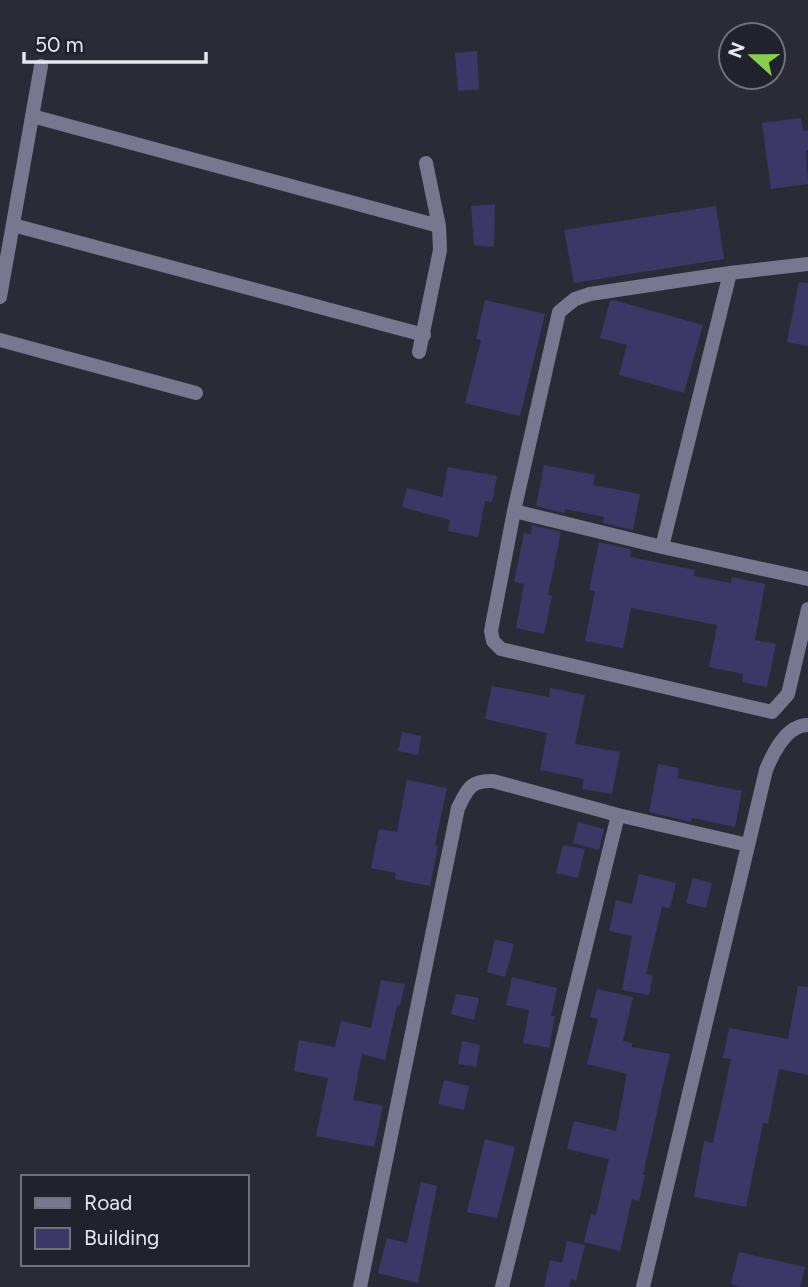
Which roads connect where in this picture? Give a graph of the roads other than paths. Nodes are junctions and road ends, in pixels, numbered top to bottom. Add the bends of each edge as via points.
1 (41, 66) dead end
2 (32, 116) junction
3 (426, 163) dead end
4 (13, 225) junction
5 (439, 226) junction
6 (808, 264) edge
7 (730, 273) junction
8 (0, 297) edge
9 (424, 335) junction
10 (0, 340) edge
11 (419, 352) dead end
12 (196, 393) dead end
13 (514, 511) junction
14 (662, 547) junction
15 (808, 579) edge
16 (808, 609) edge
17 (808, 725) edge
18 (618, 815) junction
19 (748, 845) junction
20 (360, 1287) edge
21 (502, 1287) edge
22 (643, 1287) edge

1 - 2 street
2 - 4 street
2 - 5 street
3 - 5 street
4 - 8 street
4 - 9 street
5 - 9 street via 440,250
6 - 7 street
7 - 13 street via 590,294 559,312
7 - 14 street
9 - 11 street
10 - 12 street
13 - 14 street
13 - 16 street via 491,631 501,649 772,712 788,694
14 - 15 street
17 - 19 street via 785,736 774,751
18 - 19 street
18 - 20 street via 493,781 481,780 467,789 458,808
18 - 21 street
19 - 22 street

